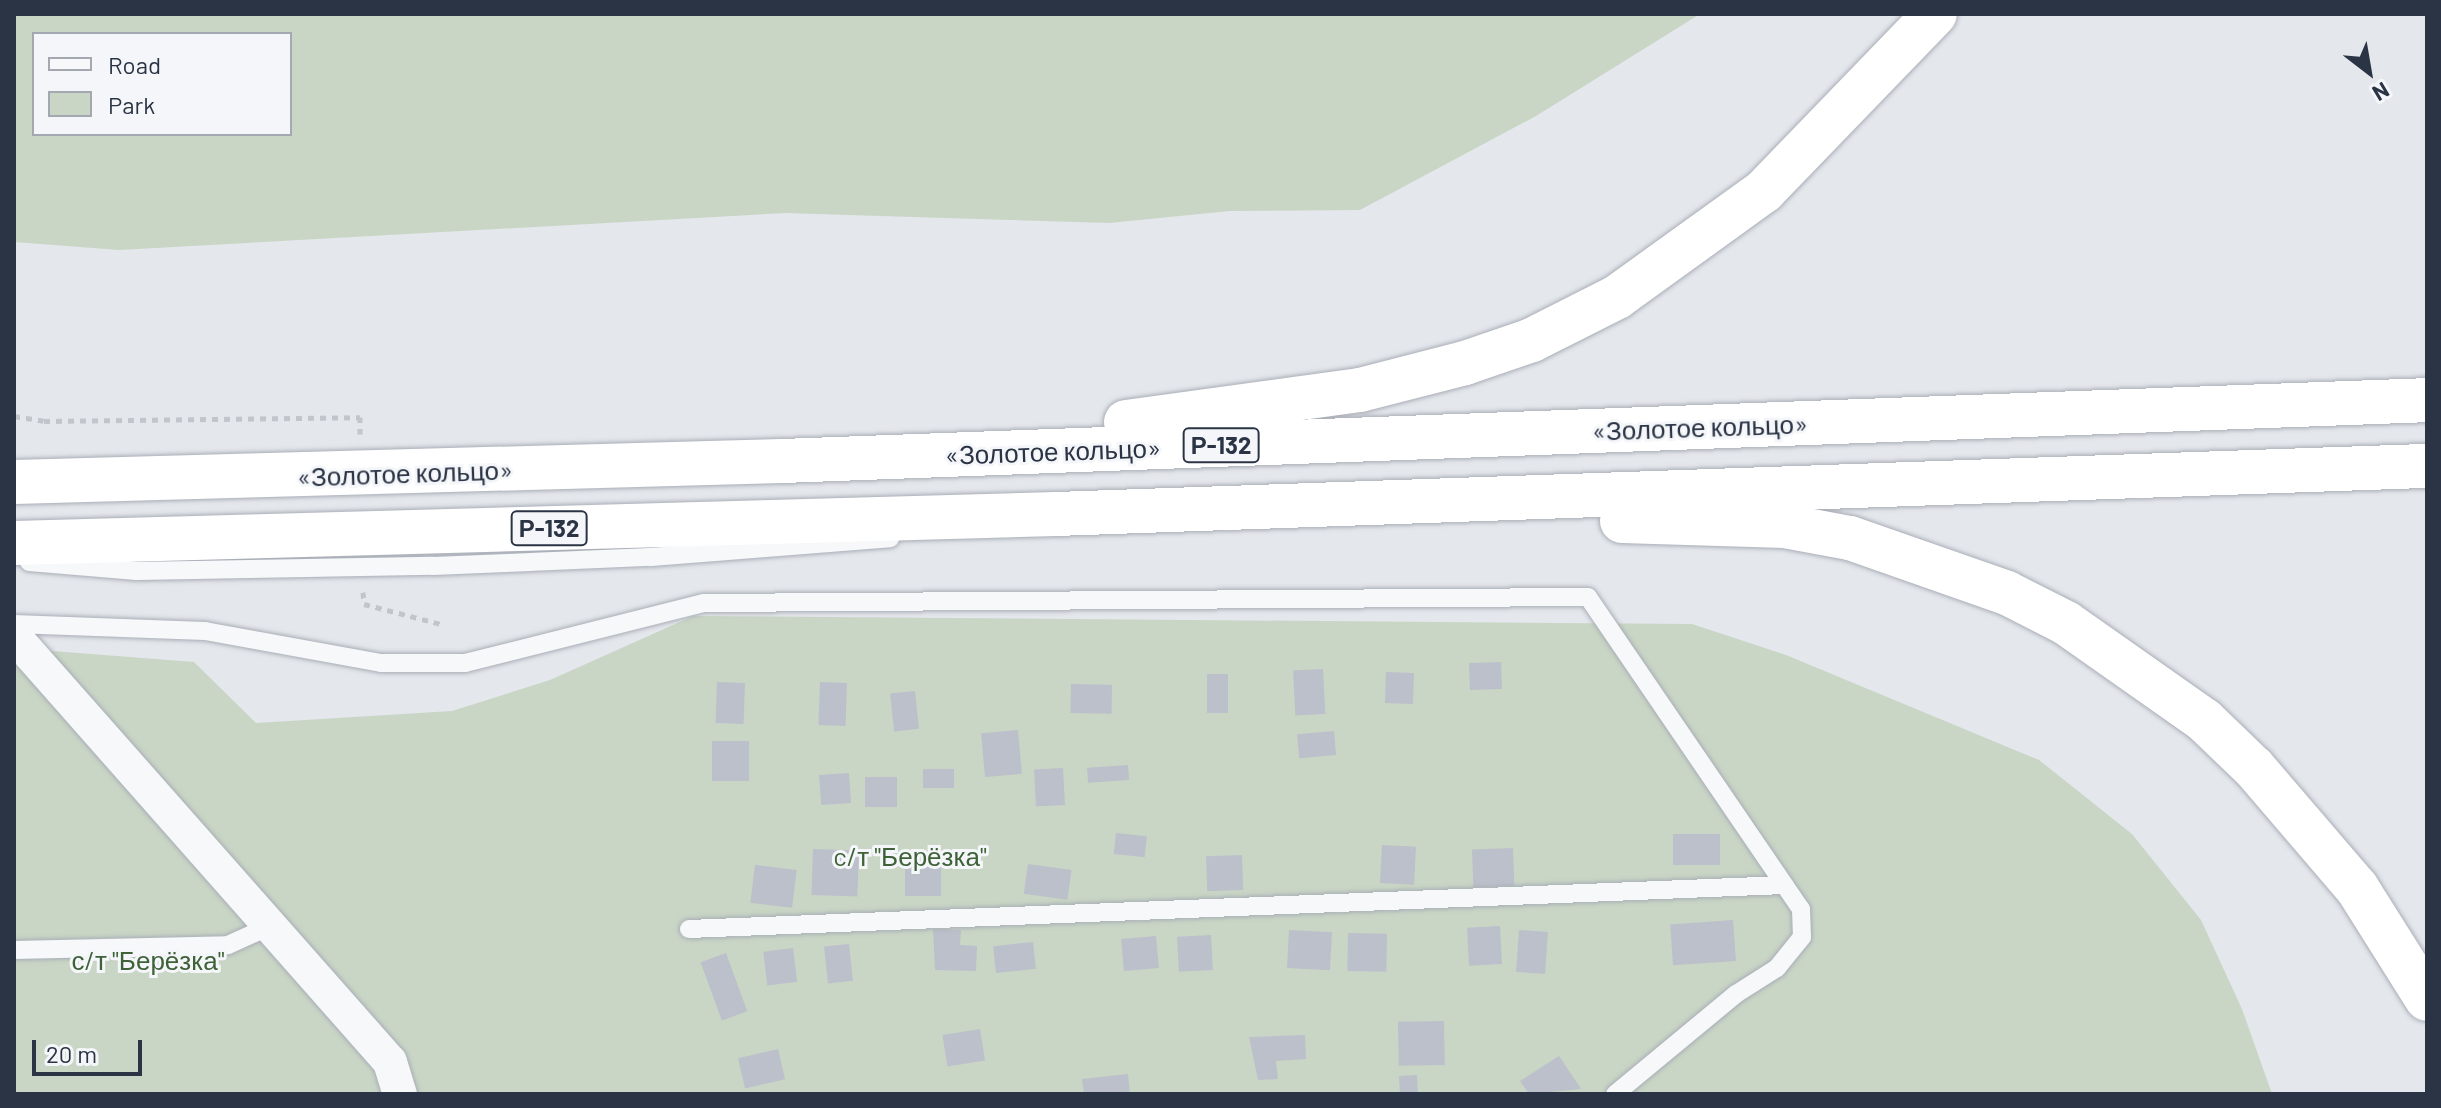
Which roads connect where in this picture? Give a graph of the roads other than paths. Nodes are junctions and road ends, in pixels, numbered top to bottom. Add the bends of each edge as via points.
1 (1935, 14) edge
2 (2427, 400) edge
3 (782, 461) junction
4 (2427, 466) edge
5 (14, 482) edge
6 (1070, 513) junction
7 (14, 543) edge
8 (14, 561) edge
9 (14, 624) edge
10 (14, 636) edge
11 (1784, 885) junction
12 (270, 926) junction
13 (689, 929) dead end
14 (14, 950) edge
15 (2427, 999) edge
16 (400, 1094) edge
17 (1615, 1094) edge

1 - 3 highway, Р-132 via 1764,191 1617,297 1532,340 1360,390 1209,413
2 - 3 highway, «Золотое кольцо» / Р-132
3 - 5 highway, «Золотое кольцо» / Р-132
4 - 6 highway, Р-132
6 - 7 highway, Р-132
6 - 8 lane via 841,545 620,558 137,571
6 - 15 highway, Р-132 via 1708,521 1850,538 1933,564 2066,623 2204,720 2311,831 2357,888
9 - 11 lane via 205,631 381,663 465,663 704,603 1588,597
10 - 12 street
11 - 13 lane
11 - 17 lane via 1801,909 1802,937 1777,968 1736,994
12 - 14 lane via 228,945
12 - 16 street via 390,1062

